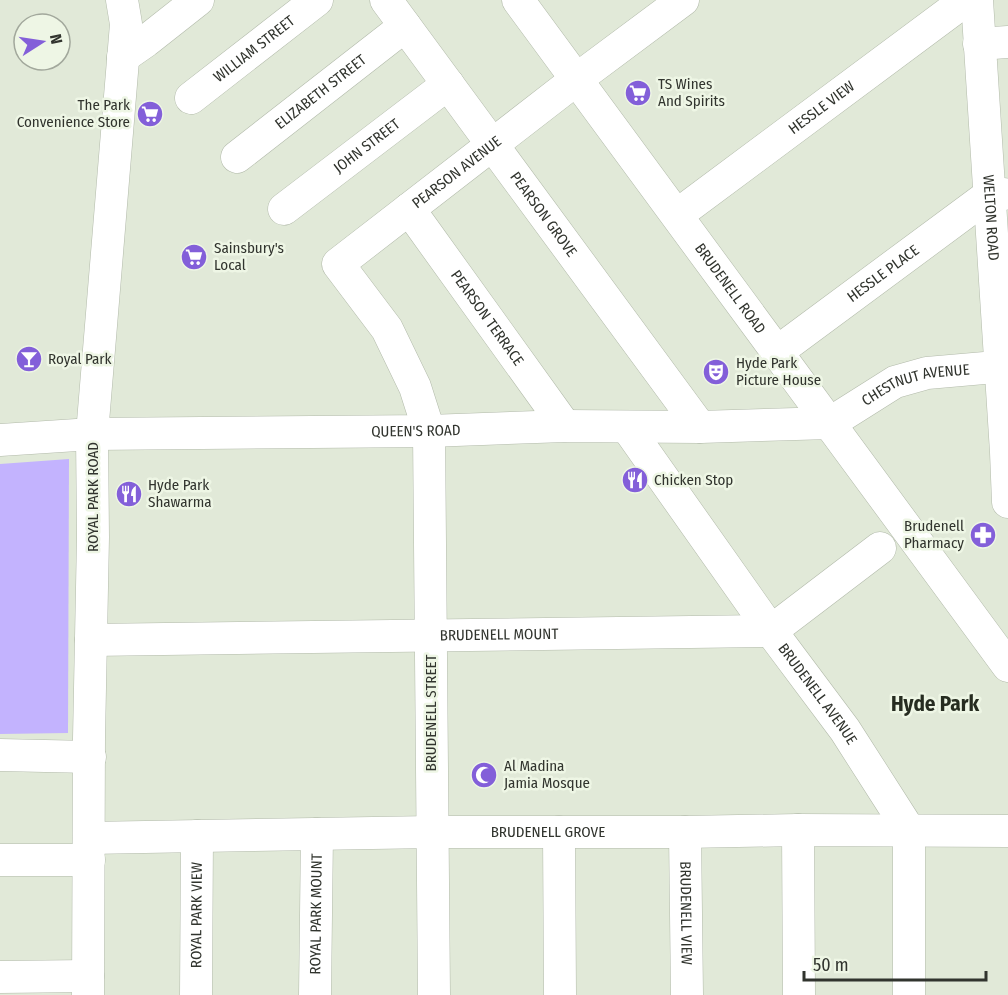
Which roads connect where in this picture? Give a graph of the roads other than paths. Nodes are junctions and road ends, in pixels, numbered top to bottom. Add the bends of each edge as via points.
1 (122, 0) edge
2 (198, 0) edge
3 (317, 0) edge
4 (386, 0) edge
5 (518, 0) edge
6 (683, 0) edge
7 (973, 1) edge
8 (405, 26) junction
9 (994, 43) edge
10 (123, 57) junction
11 (577, 80) junction
12 (448, 84) junction
13 (191, 98) dead end
14 (492, 145) junction
15 (237, 157) dead end
16 (998, 194) edge
17 (284, 209) dead end
18 (409, 209) junction
19 (676, 215) junction
20 (338, 264) joint
21 (777, 351) junction
22 (1004, 367) edge
23 (830, 423) junction
24 (565, 426) junction
25 (627, 427) junction
26 (700, 427) junction
27 (429, 431) junction
28 (93, 434) junction
29 (0, 440) edge
30 (1008, 502) edge
31 (880, 548) dead end
32 (771, 631) junction
33 (430, 634) junction
34 (91, 640) junction
35 (1008, 666) edge
36 (0, 755) edge
37 (90, 757) junction
38 (798, 830) junction
39 (909, 830) junction
40 (1008, 831) edge
41 (432, 832) junction
42 (559, 832) junction
43 (685, 832) junction
44 (317, 834) junction
45 (197, 836) junction
46 (89, 849) junction
47 (0, 860) edge
48 (0, 977) edge
49 (88, 986) edge
50 (196, 995) edge
51 (315, 995) edge
52 (434, 995) edge
53 (560, 995) edge
54 (687, 995) edge
55 (799, 995) edge
56 (909, 995) edge

1 - 10 street, ROYAL PARK ROAD via 126,24
2 - 10 street
3 - 13 street, WILLIAM STREET
4 - 8 street, PEARSON GROVE
5 - 11 street, BRUDENELL ROAD
6 - 11 street, PEARSON AVENUE
7 - 9 street, WELTON ROAD
7 - 19 street, HESSLE VIEW
8 - 12 street, PEARSON GROVE
8 - 15 street, ELIZABETH STREET
9 - 16 street, WELTON ROAD
10 - 28 street, ROYAL PARK ROAD
11 - 14 street, PEARSON AVENUE
11 - 19 street, BRUDENELL ROAD
12 - 14 street, PEARSON GROVE
12 - 17 street, JOHN STREET
14 - 18 street, PEARSON AVENUE
14 - 26 street, PEARSON GROVE
16 - 21 street, HESSLE PLACE
16 - 22 street, WELTON ROAD
18 - 20 street, PEARSON AVENUE
18 - 24 street, PEARSON TERRACE
19 - 21 street, BRUDENELL ROAD
20 - 27 street, BRUDENELL STREET via 387,329 415,387
21 - 23 street, BRUDENELL ROAD
22 - 23 street, CHESTNUT AVENUE via 927,373 895,382
22 - 30 street, WELTON ROAD
23 - 26 street, QUEEN'S ROAD
23 - 35 street, BRUDENELL ROAD
24 - 25 street, QUEEN'S ROAD
24 - 27 street, QUEEN'S ROAD
25 - 26 street, QUEEN'S ROAD
25 - 32 street, BRUDENELL AVENUE
27 - 28 street, QUEEN'S ROAD
27 - 33 street, BRUDENELL STREET
28 - 29 street, QUEEN'S ROAD
28 - 34 street, ROYAL PARK ROAD
31 - 32 street
32 - 33 street, BRUDENELL MOUNT
32 - 39 street, BRUDENELL AVENUE via 845,730
33 - 34 street, BRUDENELL MOUNT
33 - 41 street, BRUDENELL STREET
34 - 37 street, ROYAL PARK ROAD
36 - 37 street
37 - 46 street, ROYAL PARK ROAD
38 - 39 street, BRUDENELL GROVE
38 - 43 street, BRUDENELL GROVE
38 - 55 street
39 - 40 street, BRUDENELL GROVE
39 - 56 street
41 - 42 street, BRUDENELL GROVE
41 - 44 street, BRUDENELL GROVE
41 - 52 street, BRUDENELL STREET
42 - 43 street, BRUDENELL GROVE
42 - 53 street
43 - 54 street, BRUDENELL VIEW
44 - 45 street, BRUDENELL GROVE
44 - 51 street, ROYAL PARK MOUNT
45 - 46 street, BRUDENELL GROVE
45 - 50 street, ROYAL PARK VIEW
46 - 47 street, BRUDENELL GROVE
46 - 49 street, ROYAL PARK ROAD
48 - 49 street

